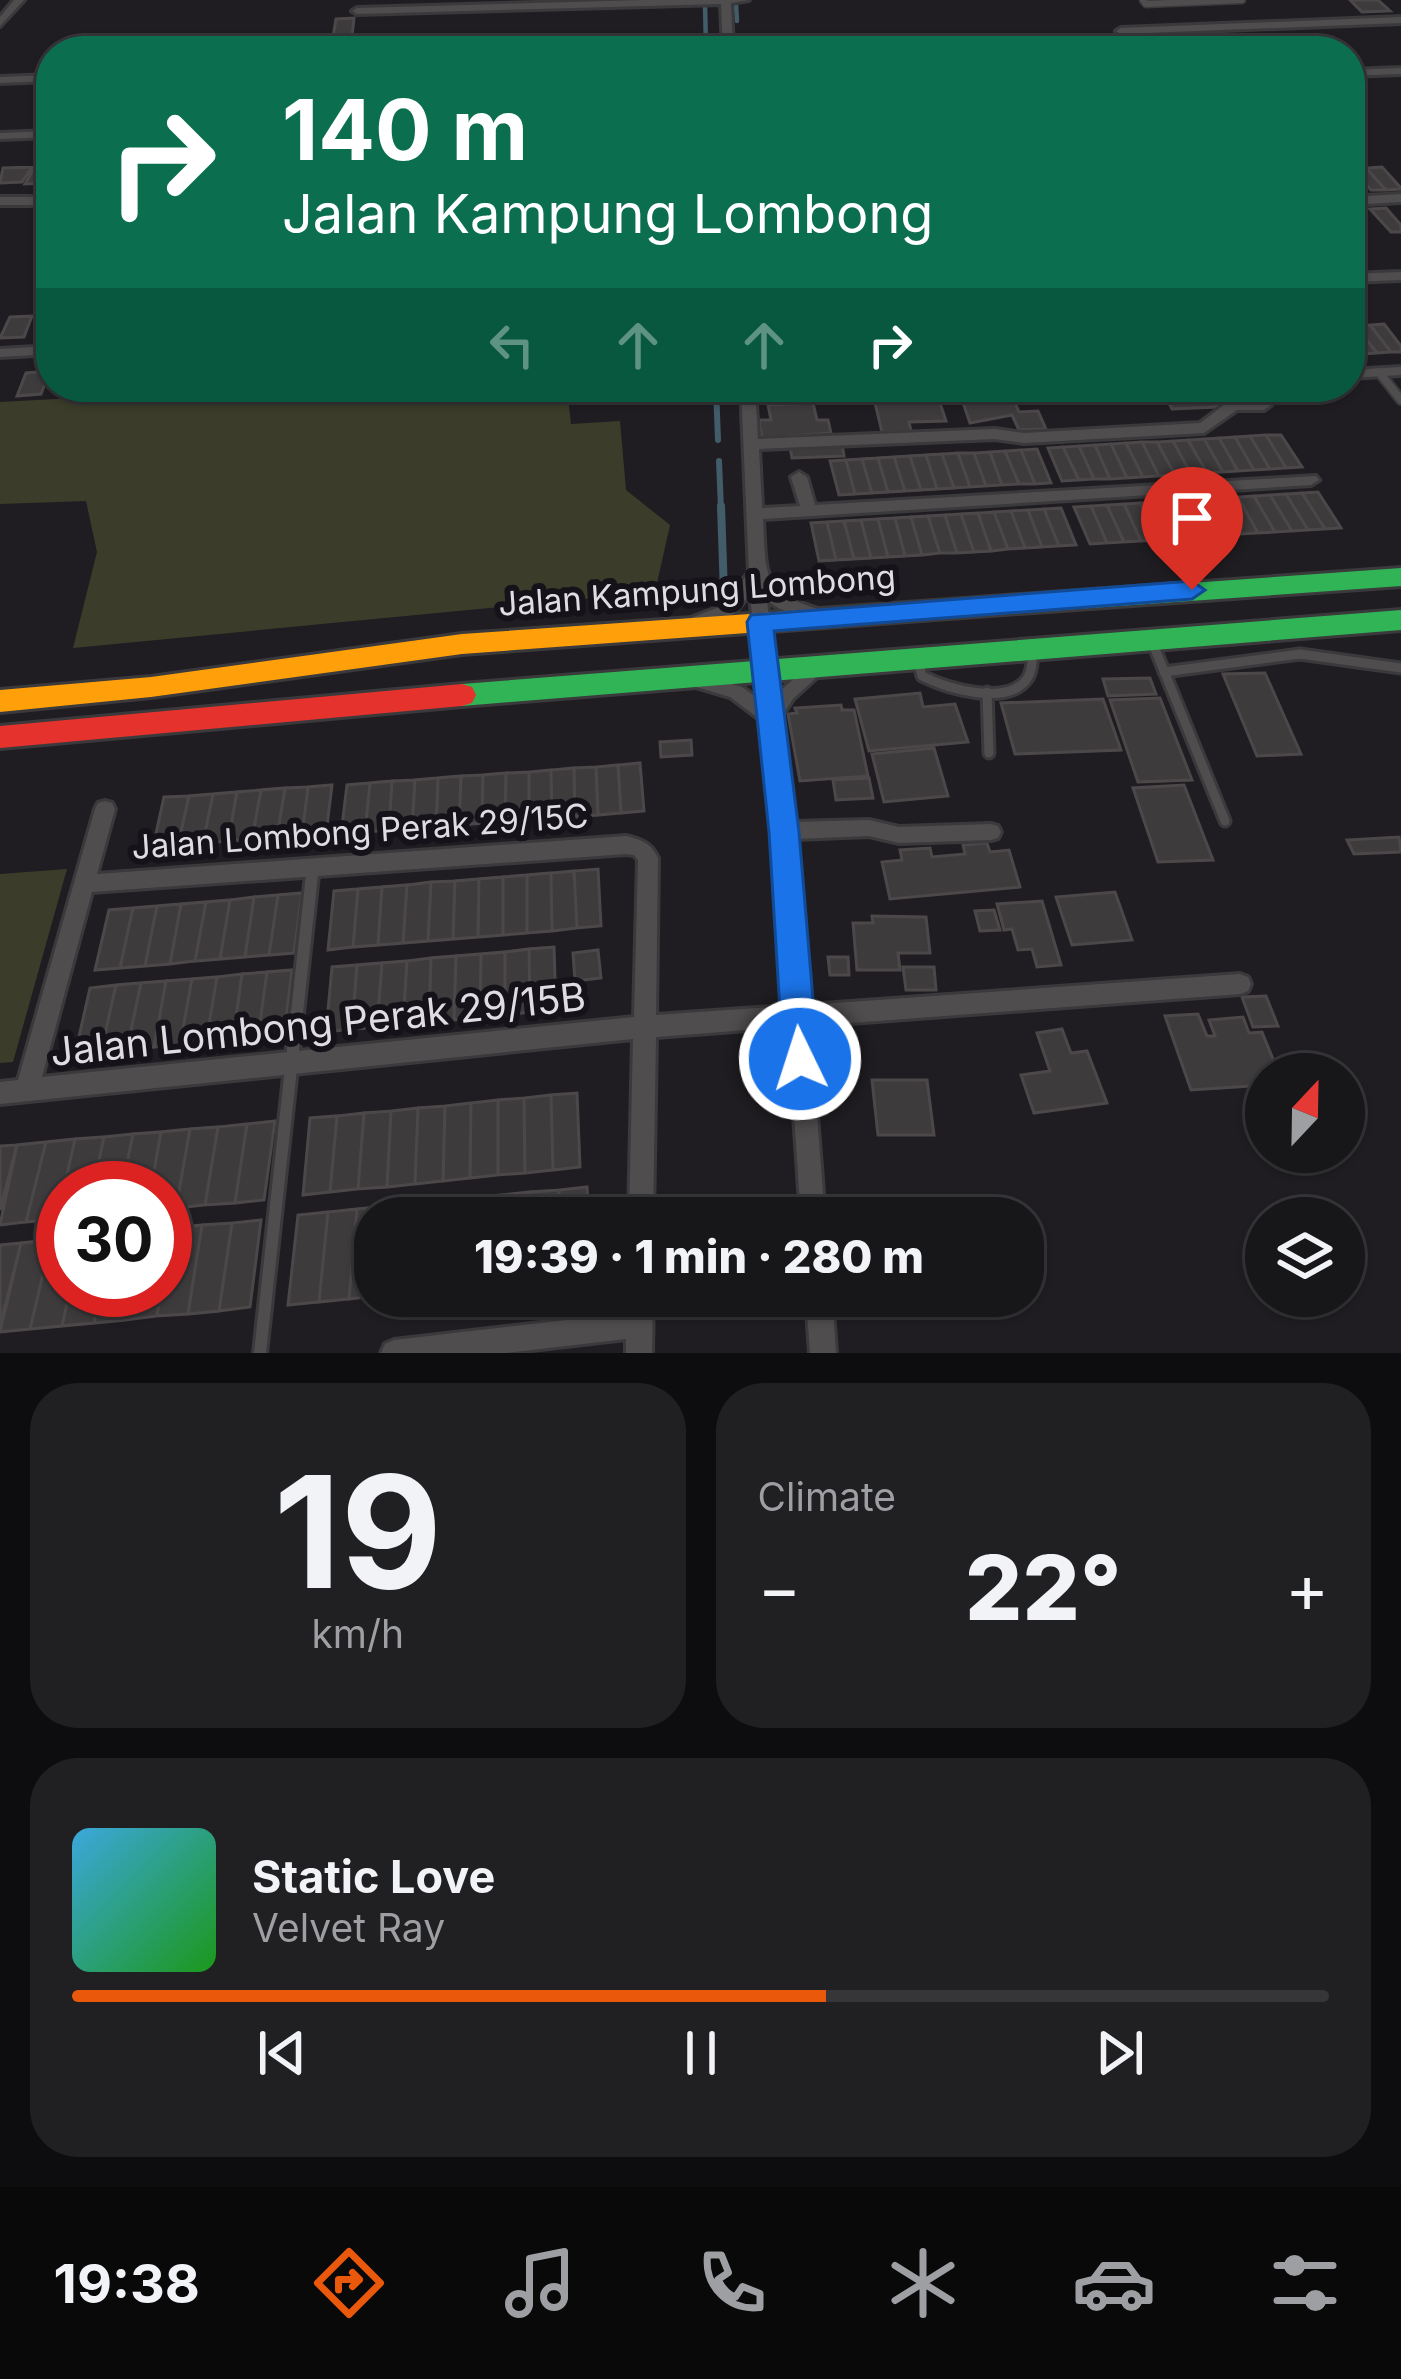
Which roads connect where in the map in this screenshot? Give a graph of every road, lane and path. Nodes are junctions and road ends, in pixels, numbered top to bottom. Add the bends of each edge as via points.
1 (20, 0) edge
2 (726, 0) edge
3 (744, 0) edge
4 (753, 0) edge
5 (1143, 0) edge
6 (1242, 0) edge
7 (357, 11) dead end
8 (752, 16) dead end
9 (1401, 20) edge
10 (0, 23) edge
11 (1121, 32) dead end
12 (727, 36) edge
13 (1401, 70) edge
14 (1365, 72) edge
15 (36, 79) edge
16 (0, 80) edge
17 (36, 135) edge
18 (0, 136) edge
19 (1401, 198) edge
20 (1365, 200) edge
21 (0, 201) edge
22 (36, 201) edge
23 (1401, 276) edge
24 (1365, 277) edge
25 (36, 351) edge
26 (0, 353) edge
27 (1401, 371) edge
28 (1379, 372) junction
29 (1365, 373) edge
30 (1401, 400) edge
31 (749, 402) edge
32 (1264, 405) dead end
33 (752, 444) junction
34 (799, 477) dead end
35 (1311, 480) dead end
36 (809, 511) junction
37 (758, 514) junction
38 (758, 573) junction
39 (1401, 578) edge
40 (833, 617) junction
41 (1401, 620) edge
42 (760, 622) junction
43 (687, 627) junction
44 (1151, 639) junction
45 (1034, 649) junction
46 (917, 656) junction
47 (823, 664) junction
48 (765, 668) junction
49 (1401, 668) edge
50 (1164, 672) junction
51 (681, 675) junction
52 (987, 692) junction
53 (0, 701) edge
54 (771, 718) junction
55 (0, 736) edge
56 (989, 753) dead end
57 (105, 809) dead end
58 (1225, 821) dead end
59 (784, 832) junction
60 (991, 832) dead end
61 (313, 868) junction
62 (83, 884) junction
63 (1240, 984) dead end
64 (797, 1020) junction
65 (643, 1028) junction
66 (292, 1063) junction
67 (27, 1090) junction
68 (0, 1093) edge
69 (641, 1197) edge
70 (811, 1197) edge
71 (640, 1317) edge
72 (820, 1317) edge
73 (640, 1324) junction
74 (260, 1353) edge
75 (394, 1353) edge
76 (639, 1353) edge
77 (823, 1353) edge

1 - 10 street
2 - 3 street
2 - 7 street
2 - 12 street
4 - 8 street
5 - 6 lane
9 - 11 street
13 - 14 street
15 - 16 street
17 - 18 street
19 - 20 street
21 - 22 street
23 - 24 street
25 - 26 street
27 - 28 street
28 - 29 street
28 - 30 lane
31 - 33 street
32 - 33 street via 1233,405 1204,428
33 - 37 street
34 - 36 street
35 - 36 street
36 - 37 street
37 - 38 street
38 - 40 street via 784,607
38 - 42 street
38 - 43 street via 728,610
39 - 40 street, Jalan Kampung Lombong
40 - 42 street, Jalan Kampung Lombong
41 - 44 street
42 - 43 street, Jalan Kampung Lombong
42 - 48 street
43 - 53 street, Jalan Kampung Lombong via 462,644
44 - 45 street
44 - 50 lane
45 - 46 street
45 - 52 lane via 1020,686
46 - 47 street
46 - 52 lane via 922,676 936,685
47 - 48 street
47 - 54 street
48 - 51 street
48 - 54 street
49 - 50 lane via 1300,654
50 - 58 lane
51 - 54 street via 736,692
51 - 55 street
52 - 56 lane
54 - 59 street
57 - 62 street
59 - 60 street
59 - 64 street
61 - 62 street, Jalan Lombong Perak 29/15C
61 - 65 street, Jalan Lombong Perak 29/15C via 640,848 648,858
61 - 66 lane
62 - 67 street
63 - 64 street, Jalan Lombong Perak 29/15B
64 - 65 street, Jalan Lombong Perak 29/15B
64 - 70 street
65 - 66 street, Jalan Lombong Perak 29/15B
65 - 69 street
66 - 67 street, Jalan Lombong Perak 29/15B
66 - 74 lane
67 - 68 street, Jalan Lombong Perak 29/15B
71 - 73 street
72 - 77 street
73 - 75 street
73 - 76 street

